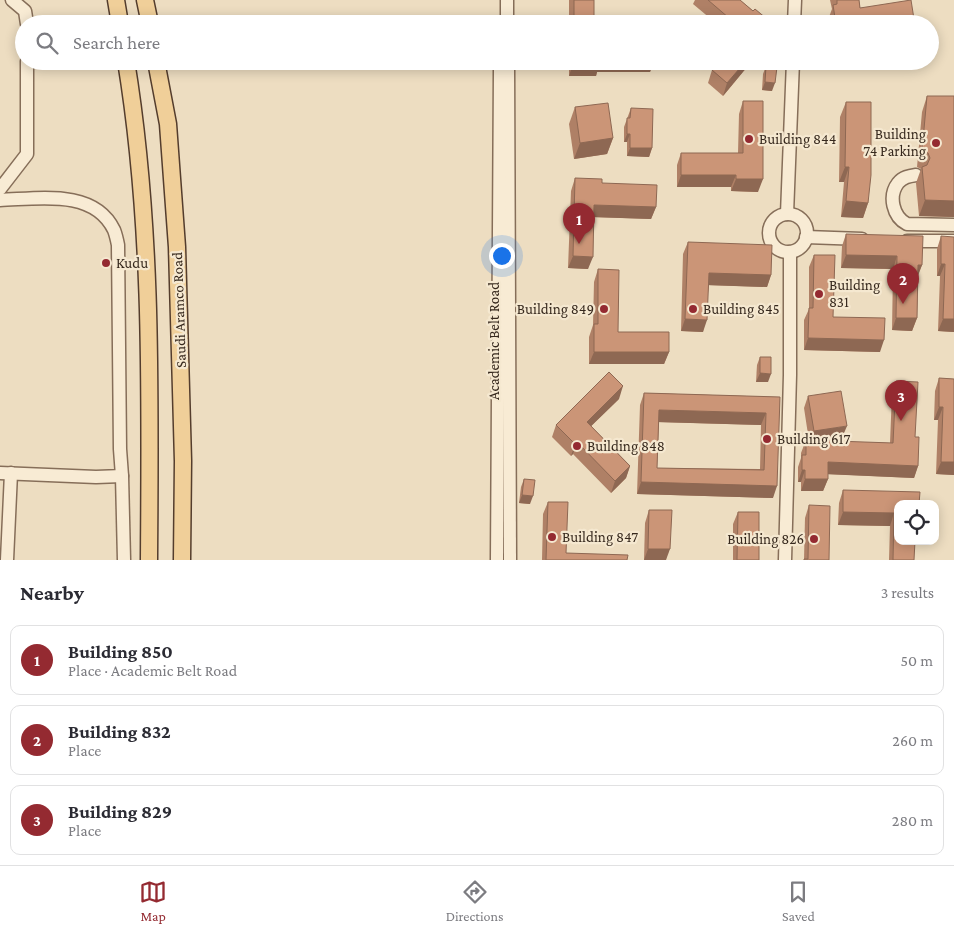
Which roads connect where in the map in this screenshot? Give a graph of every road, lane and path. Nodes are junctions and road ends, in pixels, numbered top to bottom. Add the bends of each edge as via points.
1 (12, 0) edge
2 (116, 0) edge
3 (145, 0) edge
4 (500, 0) edge
5 (507, 0) edge
6 (795, 0) edge
7 (25, 15) edge
8 (118, 15) edge
9 (148, 15) edge
10 (500, 15) edge
11 (507, 15) edge
12 (794, 15) edge
13 (27, 70) edge
14 (128, 70) edge
15 (158, 70) edge
16 (500, 70) edge
17 (508, 70) edge
18 (793, 70) edge
19 (916, 174) dead end
20 (0, 189) edge
21 (0, 200) edge
22 (787, 214) junction
23 (954, 225) edge
24 (806, 237) junction
25 (870, 239) edge
26 (898, 240) edge
27 (954, 241) edge
28 (790, 252) junction
29 (6, 473) edge
30 (122, 476) junction
31 (7, 560) edge
32 (124, 560) edge
33 (149, 560) edge
34 (182, 560) edge
35 (497, 560) edge
36 (510, 560) edge
37 (785, 560) edge

1 - 7 street
2 - 8 main road
3 - 9 main road
4 - 10 street
5 - 11 street
6 - 12 street
13 - 20 street via 27,154
14 - 33 main road, Saudi Aramco Road via 136,119 148,262
15 - 34 main road, Saudi Aramco Road via 168,124 177,247 183,461
16 - 35 street, Academic Belt Road
17 - 36 street, Academic Belt Road
18 - 22 street
19 - 23 street via 903,178 897,184 893,199 896,216 907,224
21 - 30 street via 66,199 79,202 96,209 113,229 119,260
22 - 24 street via 802,221
22 - 28 street via 772,223 769,235 778,250
24 - 25 street
24 - 28 street via 801,248
26 - 27 street
28 - 37 street
29 - 30 street
29 - 31 street
30 - 32 street

